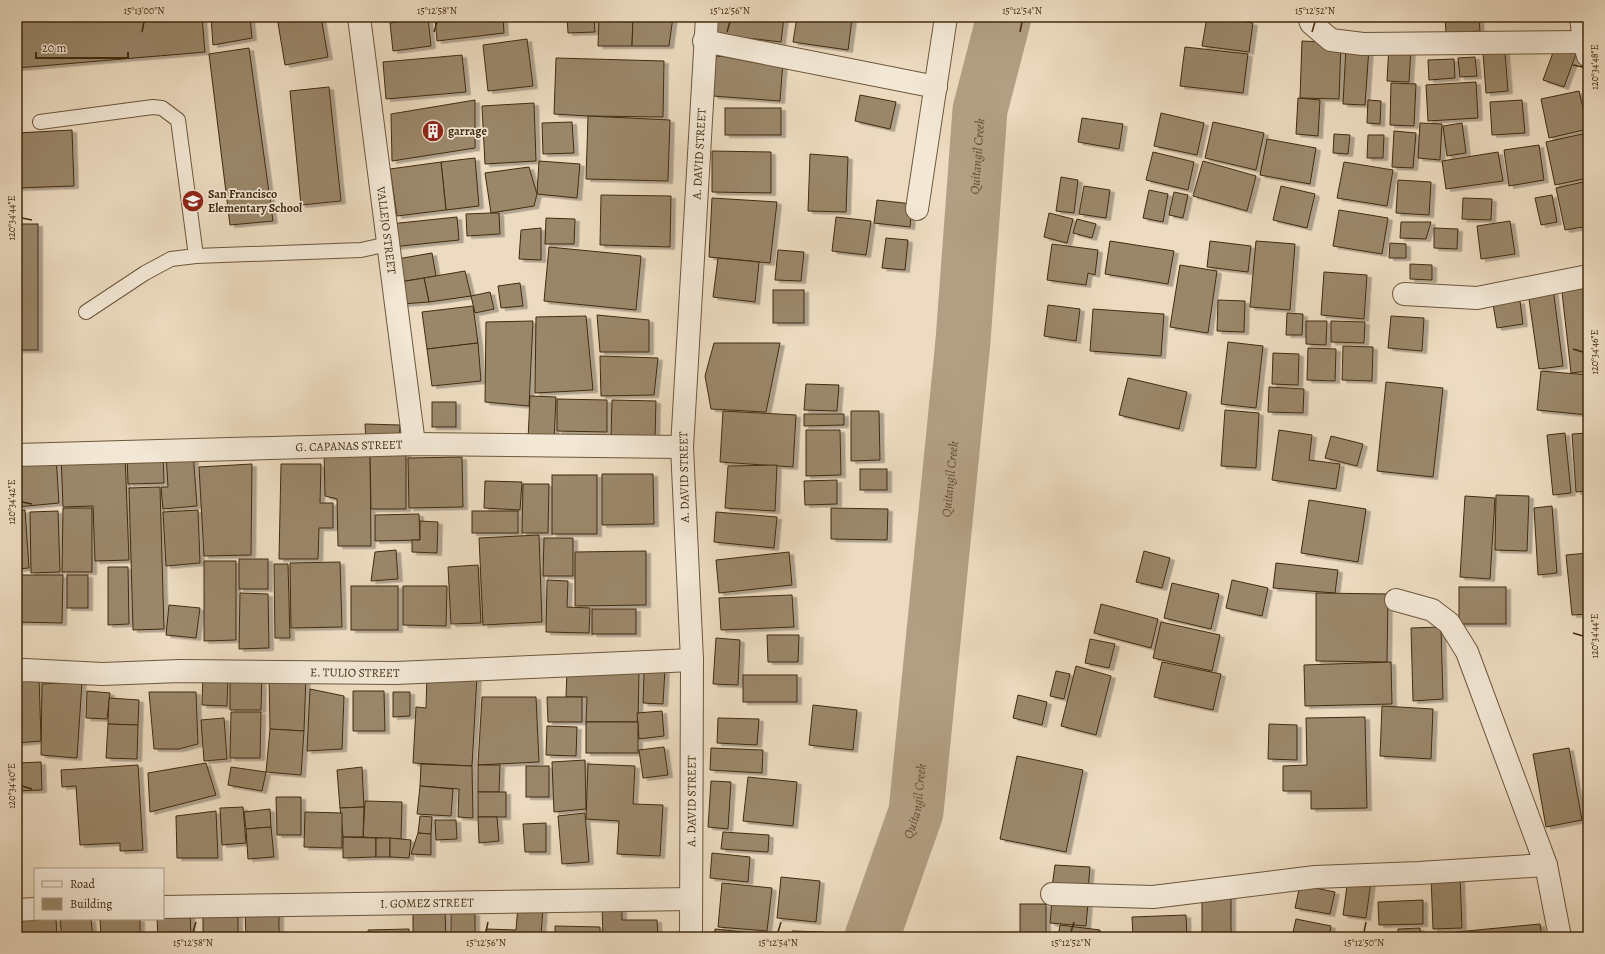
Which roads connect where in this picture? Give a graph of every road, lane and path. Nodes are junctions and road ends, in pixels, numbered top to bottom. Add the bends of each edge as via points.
1 (359, 17) edge
2 (707, 17) edge
3 (946, 17) edge
4 (1309, 17) edge
5 (1581, 17) edge
6 (704, 41) junction
7 (1586, 49) edge
8 (936, 87) junction
9 (40, 122) dead end
10 (917, 209) dead end
11 (388, 244) junction
12 (196, 256) junction
13 (1588, 276) edge
14 (1404, 294) dead end
15 (86, 312) dead end
16 (414, 444) junction
17 (682, 448) junction
18 (17, 455) edge
19 (1396, 600) dead end
20 (692, 660) junction
21 (17, 671) edge
22 (1546, 865) junction
23 (1052, 894) dead end
24 (691, 899) junction
25 (164, 907) edge
26 (34, 909) edge
27 (17, 910) edge
28 (690, 937) edge
29 (1560, 937) edge

1 - 11 street, VALLEJO STREET
2 - 6 street, A. DAVID STREET
3 - 8 street
4 - 7 street via 1311,23 1331,40 1363,44
5 - 7 street
6 - 8 street
6 - 17 street, A. DAVID STREET
8 - 10 street
9 - 12 lane via 153,107 162,108 178,120
11 - 12 lane via 361,250
11 - 16 street, VALLEJO STREET
12 - 15 lane via 171,259
13 - 14 street via 1477,298
16 - 17 street, G. CAPANAS STREET
16 - 18 street, G. CAPANAS STREET
17 - 20 street, A. DAVID STREET
19 - 22 street via 1432,610 1449,623 1466,652
20 - 21 street, E. TULIO STREET via 396,673 180,671 102,674
20 - 24 street, A. DAVID STREET
22 - 23 street via 1315,877 1153,897
22 - 29 street
24 - 25 street, I. GOMEZ STREET
24 - 28 street, A. DAVID STREET
26 - 27 street

